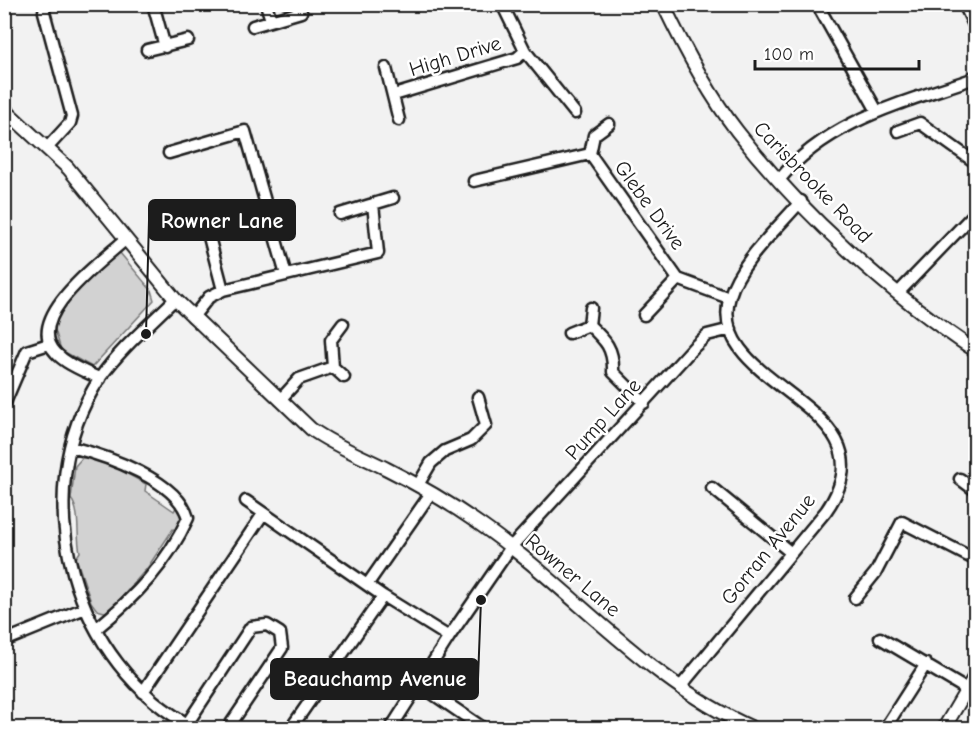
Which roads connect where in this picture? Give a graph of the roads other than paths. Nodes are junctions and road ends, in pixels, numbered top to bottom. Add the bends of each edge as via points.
1 (45, 4) edge
2 (153, 4) edge
3 (266, 4) edge
4 (502, 4) edge
5 (663, 4) edge
6 (817, 4) edge
7 (964, 4) edge
8 (301, 12) dead end
9 (271, 20) junction
10 (974, 23) edge
11 (253, 26) dead end
12 (188, 40) dead end
13 (165, 47) junction
14 (147, 50) dead end
15 (525, 51) junction
16 (386, 68) dead end
17 (975, 75) edge
18 (394, 95) junction
19 (4, 109) edge
20 (877, 111) junction
21 (575, 113) dead end
22 (399, 120) dead end
23 (609, 124) dead end
24 (898, 131) dead end
25 (48, 147) junction
26 (170, 153) dead end
27 (590, 154) junction
28 (975, 163) edge
29 (779, 180) junction
30 (474, 181) dead end
31 (393, 198) dead end
32 (801, 201) junction
33 (373, 204) junction
34 (975, 212) edge
35 (340, 214) dead end
36 (177, 219) dead end
37 (126, 238) junction
38 (286, 275) junction
39 (678, 279) junction
40 (223, 290) junction
41 (898, 293) junction
42 (175, 298) junction
43 (729, 298) junction
44 (591, 308) dead end
45 (644, 315) dead end
46 (193, 317) junction
47 (343, 324) dead end
48 (589, 325) junction
49 (731, 329) junction
50 (569, 333) dead end
51 (49, 344) junction
52 (975, 351) edge
53 (333, 367) junction
54 (344, 377) dead end
55 (100, 379) junction
56 (478, 397) dead end
57 (280, 400) junction
58 (644, 403) junction
59 (4, 405) edge
60 (72, 447) junction
61 (960, 479) dead end
62 (418, 485) junction
63 (712, 488) dead end
64 (975, 491) edge
65 (431, 494) junction
66 (246, 501) dead end
67 (263, 514) junction
68 (511, 547) junction
69 (790, 552) junction
70 (975, 559) edge
71 (367, 585) junction
72 (383, 596) junction
73 (855, 598) dead end
74 (85, 608) junction
75 (96, 629) junction
76 (449, 637) junction
77 (880, 638) dead end
78 (4, 641) edge
79 (926, 664) junction
80 (975, 674) edge
81 (420, 685) junction
82 (681, 686) junction
83 (966, 689) junction
84 (142, 692) junction
85 (191, 727) edge
86 (749, 728) edge
87 (228, 729) edge
88 (291, 729) edge
89 (391, 729) edge
90 (483, 729) edge
91 (885, 729) edge
92 (945, 729) edge

1 - 25 street via 72,116
2 - 13 street
3 - 9 street
4 - 15 street
5 - 29 street, Carisbrooke Road via 703,80 737,130
6 - 20 street
7 - 10 street
8 - 9 street
9 - 11 street
12 - 13 street
13 - 14 street
15 - 18 street, High Drive via 517,57
15 - 21 street
16 - 18 street, High Drive
17 - 20 street via 969,81
18 - 22 street, High Drive
19 - 25 street, Rowner Lane
20 - 29 street via 824,138
23 - 27 street, Glebe Drive via 594,135
24 - 28 street via 920,123
25 - 37 street, Rowner Lane
26 - 38 street via 245,131
27 - 30 street, Glebe Drive
27 - 39 street, Glebe Drive
29 - 32 street, Carisbrooke Road
31 - 33 street
32 - 41 street, Carisbrooke Road
32 - 43 street via 743,270
33 - 35 street
33 - 38 street via 378,253
34 - 41 street
36 - 40 street via 203,214
37 - 42 street, Rowner Lane
37 - 51 street via 59,302 48,320
38 - 40 street
39 - 43 street, Glebe Drive
39 - 45 street, Glebe Drive
40 - 46 street via 209,297
41 - 52 street, Carisbrooke Road
42 - 46 street, Rowner Lane
42 - 55 street
43 - 49 street, Gorran Avenue
44 - 48 street
46 - 57 street, Rowner Lane
47 - 53 street via 331,340
48 - 50 street
48 - 58 street via 613,341 610,373
49 - 58 street, Pump Lane via 707,335
49 - 69 street, Gorran Avenue via 748,360 827,424 837,442 842,476 836,495
51 - 55 street via 68,362
51 - 59 street via 27,351
53 - 54 street
53 - 57 street via 299,379
55 - 60 street
56 - 62 street via 486,426 471,440 445,451 431,463
57 - 62 street, Rowner Lane via 329,442
58 - 68 street, Pump Lane
60 - 74 street via 64,522 74,578
60 - 75 street via 102,455 140,473 173,495 185,507 188,518 151,579
61 - 64 street
62 - 65 street, Rowner Lane
63 - 69 street
65 - 68 street, Rowner Lane
65 - 71 street
66 - 67 street
67 - 71 street
67 - 84 street
68 - 76 street, Pump Lane
68 - 82 street, Rowner Lane
69 - 82 street, Gorran Avenue
70 - 73 street via 902,522 876,572
71 - 72 street
72 - 76 street
72 - 88 street
74 - 75 street
74 - 78 street
75 - 84 street
76 - 81 street, Pump Lane
77 - 79 street
79 - 83 street
79 - 91 street
80 - 83 street
81 - 89 street, Pump Lane
81 - 90 street
82 - 86 street, Rowner Lane
83 - 92 street
84 - 85 street
85 - 87 street via 251,627 267,625 280,633 282,648

